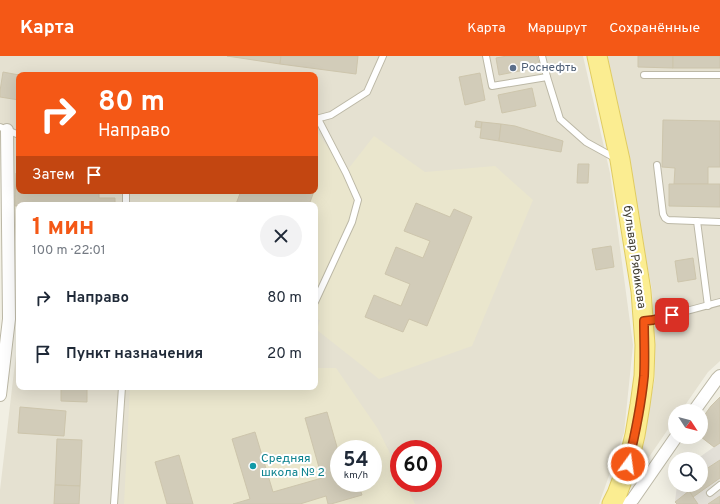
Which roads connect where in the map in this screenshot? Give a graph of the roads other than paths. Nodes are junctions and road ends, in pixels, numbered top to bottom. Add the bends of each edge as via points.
1 (383, 56) edge
2 (486, 56) edge
3 (542, 56) edge
4 (597, 56) edge
5 (692, 68) dead end
6 (720, 74) edge
7 (644, 75) dead end
8 (691, 75) junction
9 (546, 77) junction
10 (318, 119) edge
11 (318, 123) edge
12 (3, 129) edge
13 (16, 134) edge
14 (620, 160) junction
15 (657, 165) dead end
16 (698, 221) junction
17 (720, 222) edge
18 (318, 296) edge
19 (720, 302) edge
20 (708, 306) junction
21 (644, 321) junction
22 (720, 376) edge
23 (122, 390) edge
24 (0, 395) edge
25 (699, 404) edge
26 (671, 444) edge
27 (720, 485) edge
28 (710, 493) dead end
29 (114, 504) edge
30 (612, 504) edge
31 (628, 504) edge

1 - 10 lane via 367,92 331,116
2 - 9 lane via 492,86
3 - 9 lane
4 - 14 main road, бульвар Рябикова
5 - 8 lane
6 - 8 lane
7 - 8 lane
9 - 14 lane via 560,119 586,142
11 - 18 lane via 358,200 352,222
12 - 13 lane
12 - 24 street via 9,319
14 - 21 main road, бульвар Рябикова
15 - 16 lane via 665,218
16 - 17 lane
16 - 20 lane
19 - 20 lane
20 - 21 lane
21 - 30 main road, бульвар Рябикова via 644,376 635,435 628,464
22 - 25 street
23 - 29 lane
26 - 31 street
27 - 28 lane

